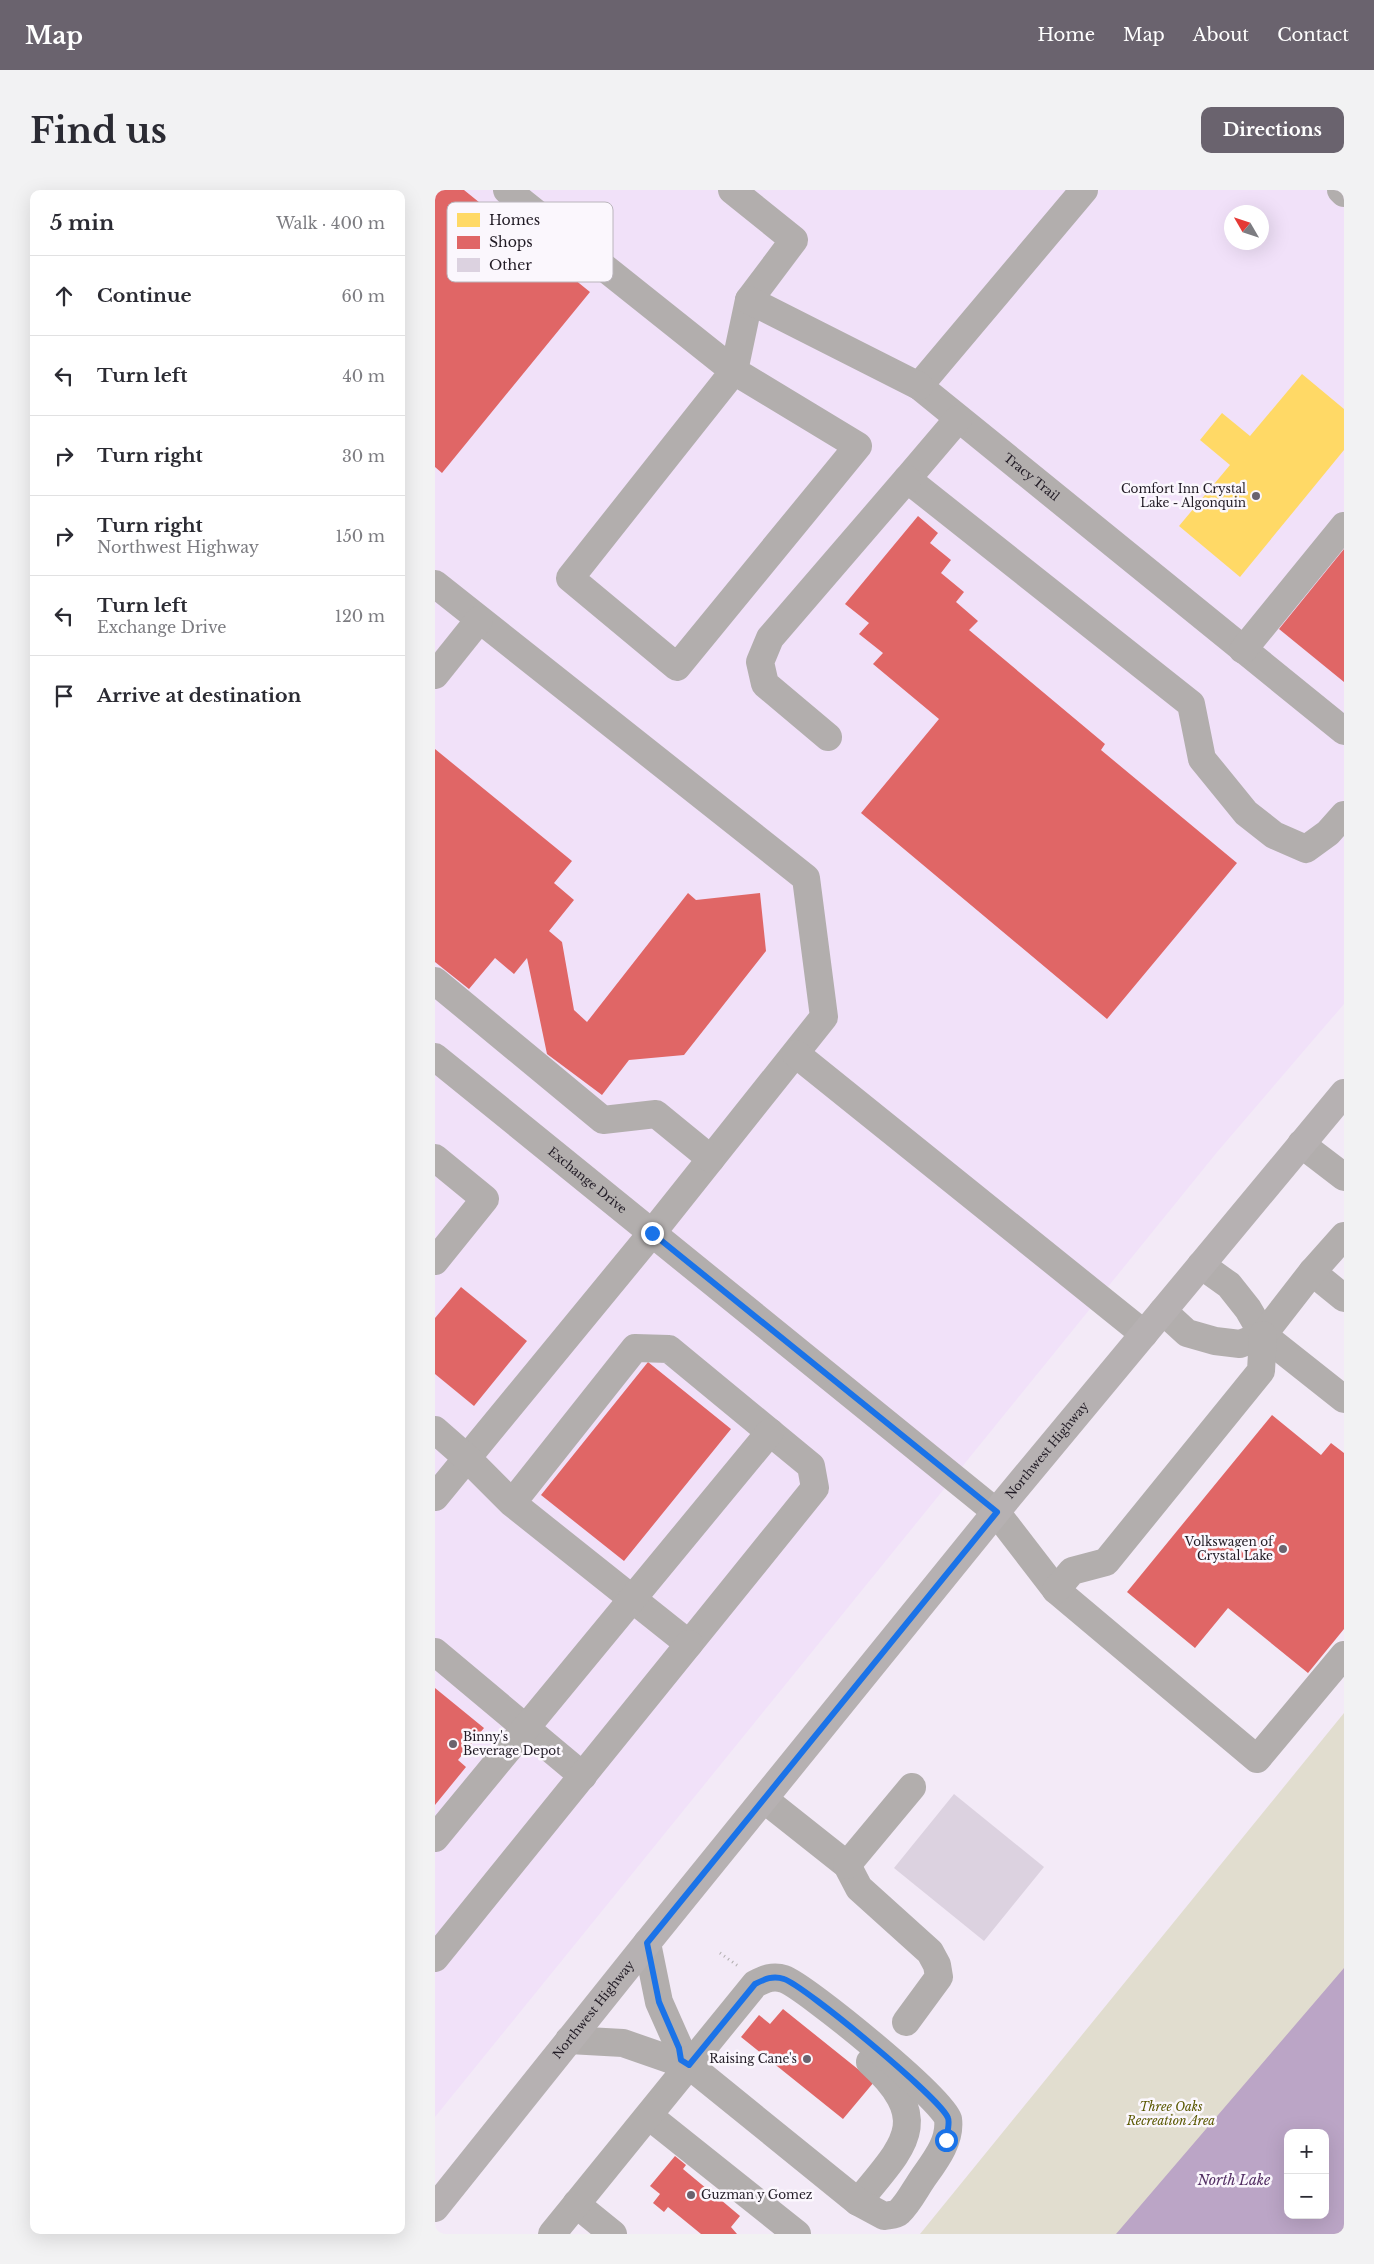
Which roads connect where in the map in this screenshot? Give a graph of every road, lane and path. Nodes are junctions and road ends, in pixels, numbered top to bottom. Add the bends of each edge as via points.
1 (507, 190) edge
2 (732, 190) edge
3 (1084, 190) edge
4 (1341, 190) edge
5 (1344, 193) edge
6 (522, 202) edge
7 (613, 275) edge
8 (749, 300) junction
9 (734, 371) junction
10 (919, 386) junction
11 (958, 419) junction
12 (907, 479) junction
13 (1344, 526) edge
14 (435, 584) edge
15 (479, 620) junction
16 (1243, 650) junction
17 (435, 675) edge
18 (1344, 731) edge
19 (828, 737) dead end
20 (1344, 816) edge
21 (435, 981) edge
22 (796, 1054) junction
23 (435, 1056) edge
24 (1344, 1093) edge
25 (1301, 1144) junction
26 (435, 1158) edge
27 (711, 1159) junction
28 (1344, 1176) edge
29 (652, 1233) junction
30 (1344, 1236) edge
31 (435, 1261) edge
32 (1201, 1265) junction
33 (1312, 1272) junction
34 (1344, 1298) edge
35 (1163, 1311) junction
36 (1144, 1334) junction
37 (1263, 1335) junction
38 (1344, 1399) edge
39 (435, 1430) edge
40 (770, 1432) junction
41 (467, 1458) junction
42 (435, 1497) edge
43 (511, 1503) junction
44 (997, 1512) junction
45 (1056, 1590) junction
46 (633, 1599) junction
47 (689, 1644) junction
48 (435, 1652) edge
49 (1344, 1655) edge
50 (527, 1727) junction
51 (583, 1776) junction
52 (912, 1787) dead end
53 (765, 1800) junction
54 (435, 1838) edge
55 (847, 1865) junction
56 (647, 1943) junction
57 (435, 1958) edge
58 (784, 1979) junction
59 (906, 2022) dead end
60 (569, 2040) junction
61 (685, 2062) junction
62 (649, 2116) junction
63 (858, 2202) junction
64 (576, 2204) junction
65 (435, 2208) edge
66 (792, 2232) edge
67 (552, 2234) edge
68 (613, 2234) edge

1 - 6 lane
2 - 8 lane via 794,240
3 - 10 lane
4 - 5 lane
7 - 9 lane
8 - 9 lane
8 - 10 lane, Tracy Trail
9 - 9 lane via 858,446 677,666 570,578
10 - 11 lane, Tracy Trail
11 - 12 lane
11 - 16 lane, Tracy Trail
12 - 19 lane via 770,638 760,662 765,684
12 - 20 lane via 1191,704 1202,759 1246,813 1274,835 1306,849 1329,833
13 - 16 lane
14 - 15 lane
15 - 17 lane
15 - 22 lane via 806,878 824,1017
16 - 18 lane, Tracy Trail
21 - 27 lane via 603,1120 655,1114
22 - 27 lane
22 - 36 lane
23 - 29 lane, Exchange Drive
24 - 25 main road, Northwest Highway
25 - 28 lane
25 - 32 main road, Northwest Highway
26 - 31 lane via 485,1199
27 - 29 lane
29 - 41 lane
29 - 44 lane, Exchange Drive
30 - 33 lane
32 - 35 main road, Northwest Highway
32 - 37 lane via 1229,1285
33 - 34 lane
33 - 37 lane
35 - 36 main road, Northwest Highway
35 - 37 lane via 1187,1333 1215,1341 1240,1344
36 - 44 main road, Northwest Highway
37 - 38 lane
37 - 45 lane via 1261,1371 1107,1562 1072,1571
39 - 41 lane
40 - 43 lane via 669,1349 635,1348
40 - 46 lane
40 - 47 lane via 811,1466 815,1488
41 - 42 lane
41 - 43 lane
43 - 46 lane
44 - 45 lane, Exchange Drive
44 - 53 main road, Northwest Highway
45 - 49 lane, Exchange Drive via 1257,1759
46 - 47 lane
46 - 50 lane
47 - 51 lane
48 - 50 lane
50 - 51 lane
50 - 54 lane
51 - 57 lane
52 - 55 lane
53 - 55 lane
53 - 56 main road, Northwest Highway
55 - 59 lane via 859,1888 930,1952 937,1965 939,1977
56 - 60 main road, Northwest Highway
56 - 61 lane via 659,2002
58 - 61 lane via 769,1977 755,1984
58 - 63 lane via 788,1996 850,2044 885,2076 902,2100 907,2132 899,2150
58 - 63 lane via 807,1992 905,2072 938,2103 948,2118 946,2140 935,2161 898,2213 884,2216
60 - 61 lane via 623,2043
60 - 65 main road, Northwest Highway
61 - 62 lane
61 - 63 lane
62 - 64 lane
62 - 66 lane
64 - 67 lane
64 - 68 lane

